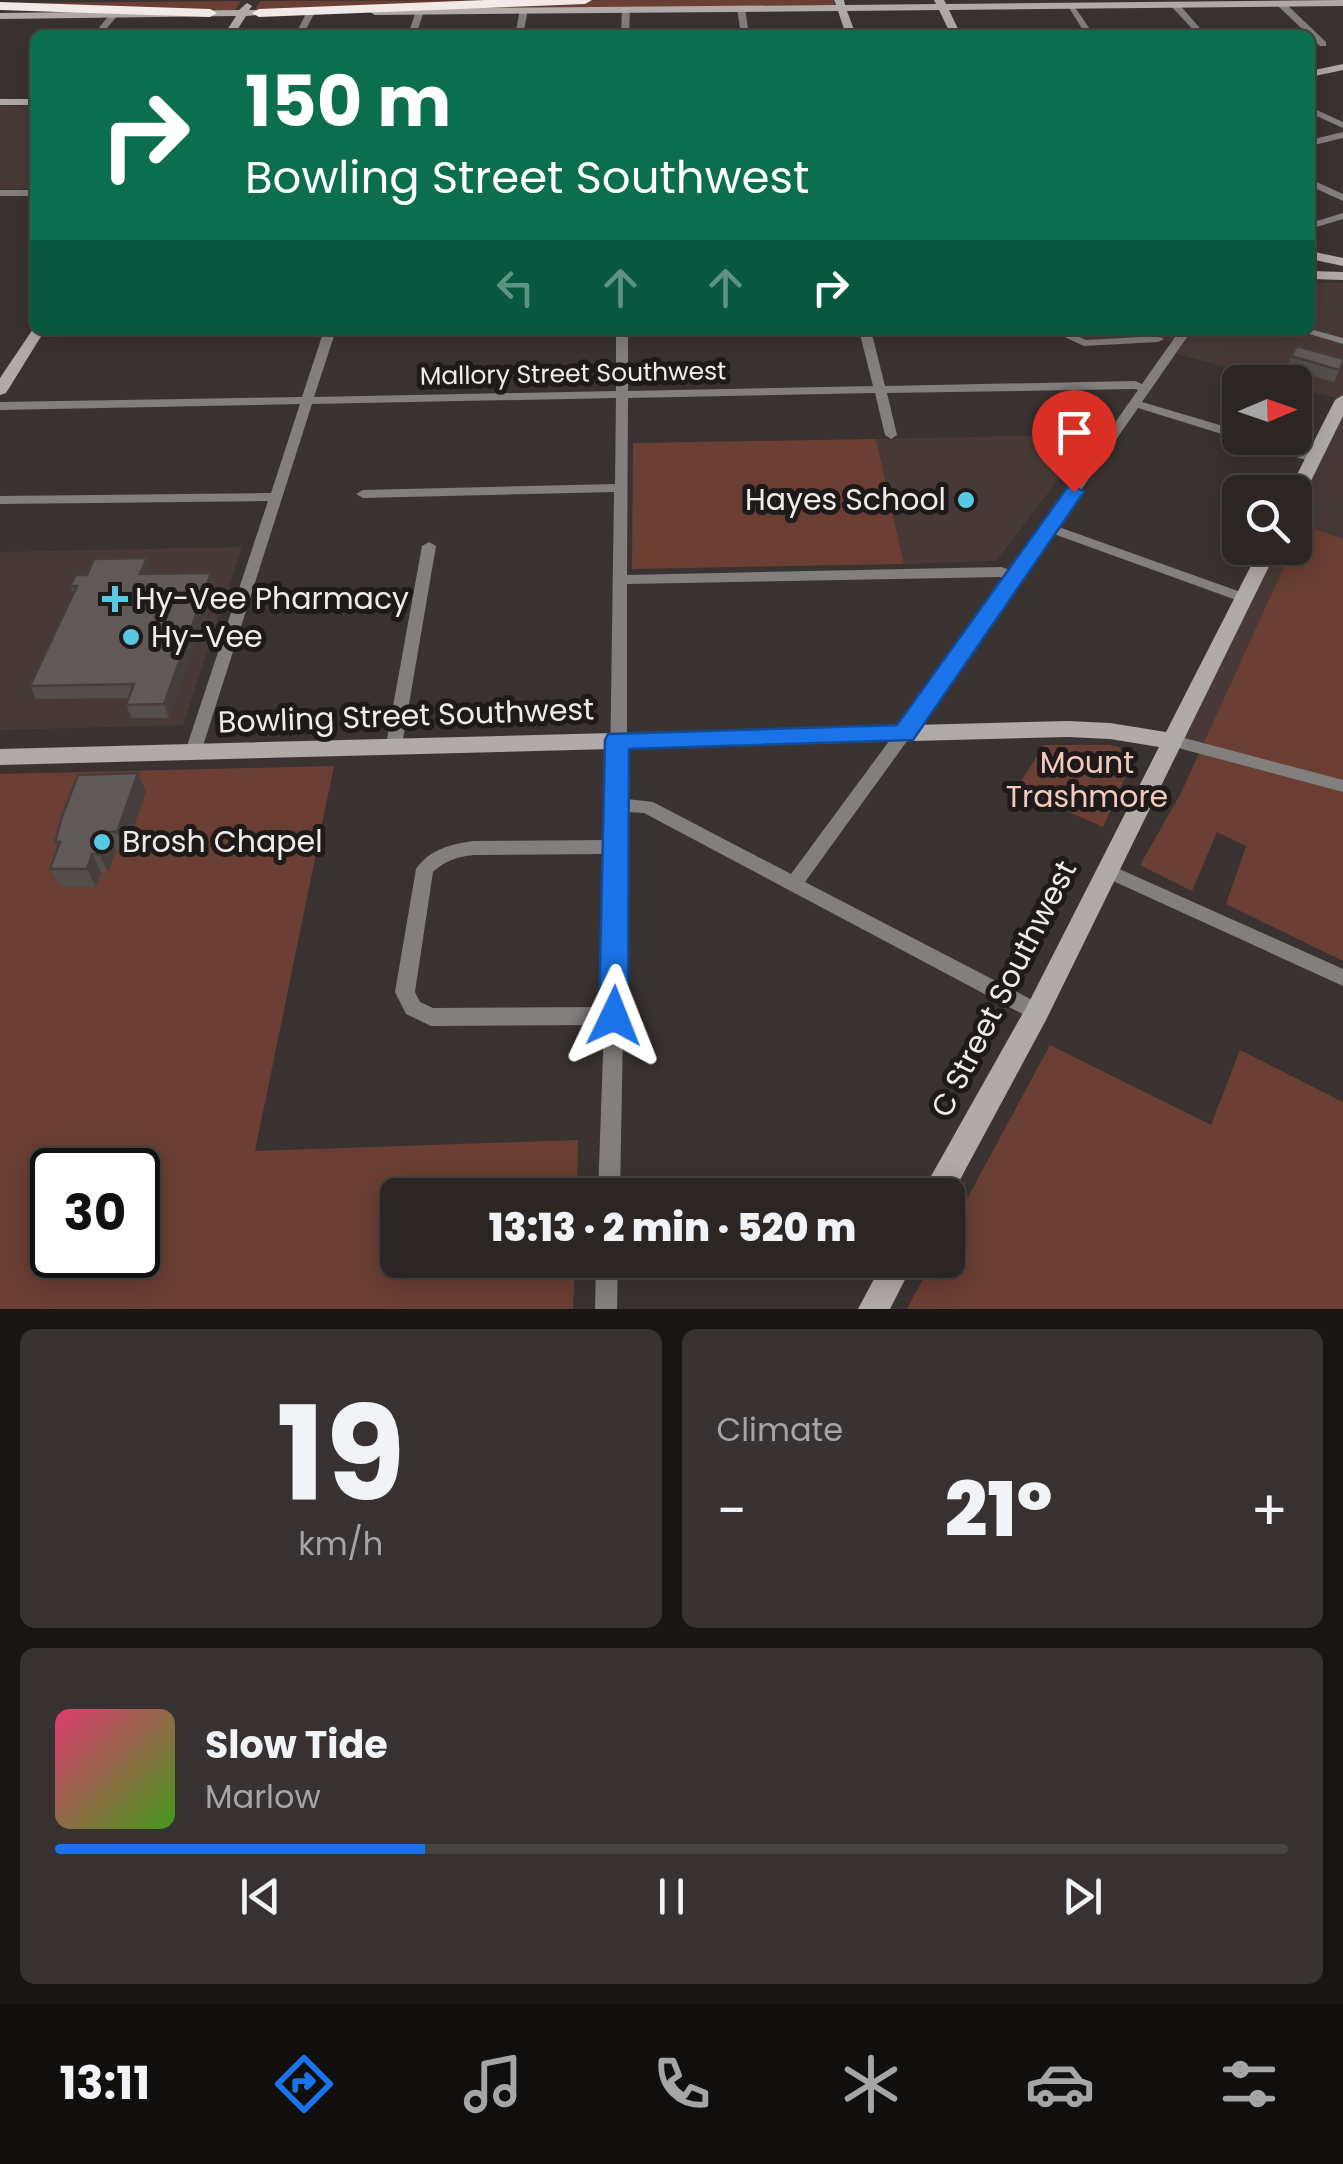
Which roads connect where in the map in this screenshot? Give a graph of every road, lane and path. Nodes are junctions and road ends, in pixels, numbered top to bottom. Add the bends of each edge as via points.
1 (32, 0) edge
2 (585, 0) edge
3 (0, 3) edge
4 (941, 3) edge
5 (1343, 3) edge
6 (840, 4) edge
7 (1174, 4) junction
8 (1281, 4) junction
9 (1069, 5) junction
10 (741, 8) junction
11 (250, 9) edge
12 (626, 9) junction
13 (524, 10) junction
14 (420, 11) junction
15 (311, 12) junction
16 (210, 14) junction
17 (114, 15) junction
18 (0, 16) edge
19 (100, 30) edge
20 (233, 30) edge
21 (302, 30) edge
22 (414, 30) edge
23 (520, 30) edge
24 (625, 30) edge
25 (744, 30) edge
26 (849, 30) edge
27 (954, 30) edge
28 (1086, 30) edge
29 (1197, 30) edge
30 (1308, 30) edge
31 (1315, 36) edge
32 (1315, 44) edge
33 (1323, 44) junction
34 (1343, 44) edge
35 (1343, 66) edge
36 (1315, 73) edge
37 (0, 102) edge
38 (30, 102) edge
39 (1315, 112) edge
40 (1343, 125) edge
41 (1343, 135) edge
42 (1315, 143) edge
43 (1315, 184) edge
44 (30, 193) edge
45 (0, 194) edge
46 (1343, 198) edge
47 (1343, 216) edge
48 (1315, 224) edge
49 (1315, 255) edge
50 (1343, 262) edge
51 (1315, 275) edge
52 (1343, 276) edge
53 (1315, 333) edge
54 (35, 335) edge
55 (328, 335) edge
56 (622, 335) edge
57 (866, 335) edge
58 (1063, 335) edge
59 (1183, 335) edge
60 (1158, 339) dead end
61 (1343, 341) edge
62 (1147, 388) junction
63 (0, 390) edge
64 (881, 390) junction
65 (622, 394) junction
66 (308, 399) junction
67 (1343, 400) edge
68 (1137, 404) junction
69 (0, 406) edge
70 (1222, 430) edge
71 (891, 436) dead end
72 (1304, 455) edge
73 (1314, 458) junction
74 (1305, 475) edge
75 (620, 488) junction
76 (363, 494) dead end
77 (276, 497) junction
78 (0, 500) edge
79 (1049, 528) junction
80 (428, 546) dead end
81 (1260, 565) edge
82 (1014, 576) junction
83 (620, 580) junction
84 (1244, 598) junction
85 (904, 734) junction
86 (617, 740) junction
87 (1173, 742) junction
88 (394, 746) junction
89 (193, 752) junction
90 (0, 757) edge
91 (1343, 786) edge
92 (619, 805) junction
93 (618, 847) junction
94 (1106, 870) junction
95 (794, 883) junction
96 (1343, 978) edge
97 (1036, 1012) junction
98 (614, 1016) junction
99 (609, 1178) edge
100 (945, 1178) edge
101 (607, 1278) edge
102 (890, 1278) edge
103 (606, 1309) edge
104 (873, 1309) edge

1 - 3 highway
2 - 11 highway
3 - 16 highway
4 - 6 main road
4 - 9 main road
4 - 27 main road
5 - 8 main road
6 - 10 main road
6 - 26 main road
7 - 8 main road
7 - 9 main road
7 - 29 street
8 - 30 street
9 - 28 street
10 - 12 main road
10 - 25 street
11 - 15 main road
11 - 16 main road
11 - 20 main road
12 - 13 main road
12 - 24 street
13 - 14 main road
13 - 23 street
14 - 15 main road
14 - 22 street
15 - 21 street
16 - 17 main road
17 - 18 main road
17 - 19 street
31 - 33 street
32 - 33 street
33 - 34 street
35 - 36 main road
37 - 38 main road
39 - 40 street
41 - 42 street
43 - 46 street
44 - 45 street
47 - 48 street
49 - 50 main road
51 - 52 main road
53 - 61 street
54 - 63 main road
55 - 66 street
56 - 65 street
57 - 64 street
58 - 60 street via 1074,342
59 - 62 street
62 - 64 street, Mallory Street Southwest
62 - 68 street
64 - 65 street, Mallory Street Southwest
64 - 71 street
65 - 66 street, Mallory Street Southwest
65 - 75 street
66 - 69 street, Mallory Street Southwest
66 - 77 street
67 - 73 main road
68 - 70 street
68 - 79 street
72 - 73 street
73 - 74 main road
75 - 76 street
75 - 83 street
77 - 78 street
77 - 89 street
79 - 82 street
79 - 84 street
80 - 88 street
81 - 84 main road, C Street Southwest
82 - 83 street
82 - 85 street
83 - 86 street
84 - 87 main road, C Street Southwest
85 - 86 main road, Bowling Street Southwest
85 - 87 main road, Bowling Street Southwest via 1088,729
85 - 95 street
86 - 88 main road, Bowling Street Southwest
86 - 92 street
87 - 91 street
87 - 94 main road, C Street Southwest
88 - 89 main road, Bowling Street Southwest
89 - 90 main road, Bowling Street Southwest
92 - 93 street
92 - 95 street via 646,806
93 - 98 street
93 - 98 street via 474,848 435,858 426,869 405,992 413,1008 431,1017
94 - 96 street
94 - 97 main road, C Street Southwest
95 - 97 street
97 - 100 main road, C Street Southwest
98 - 99 street
101 - 103 street
102 - 104 main road

